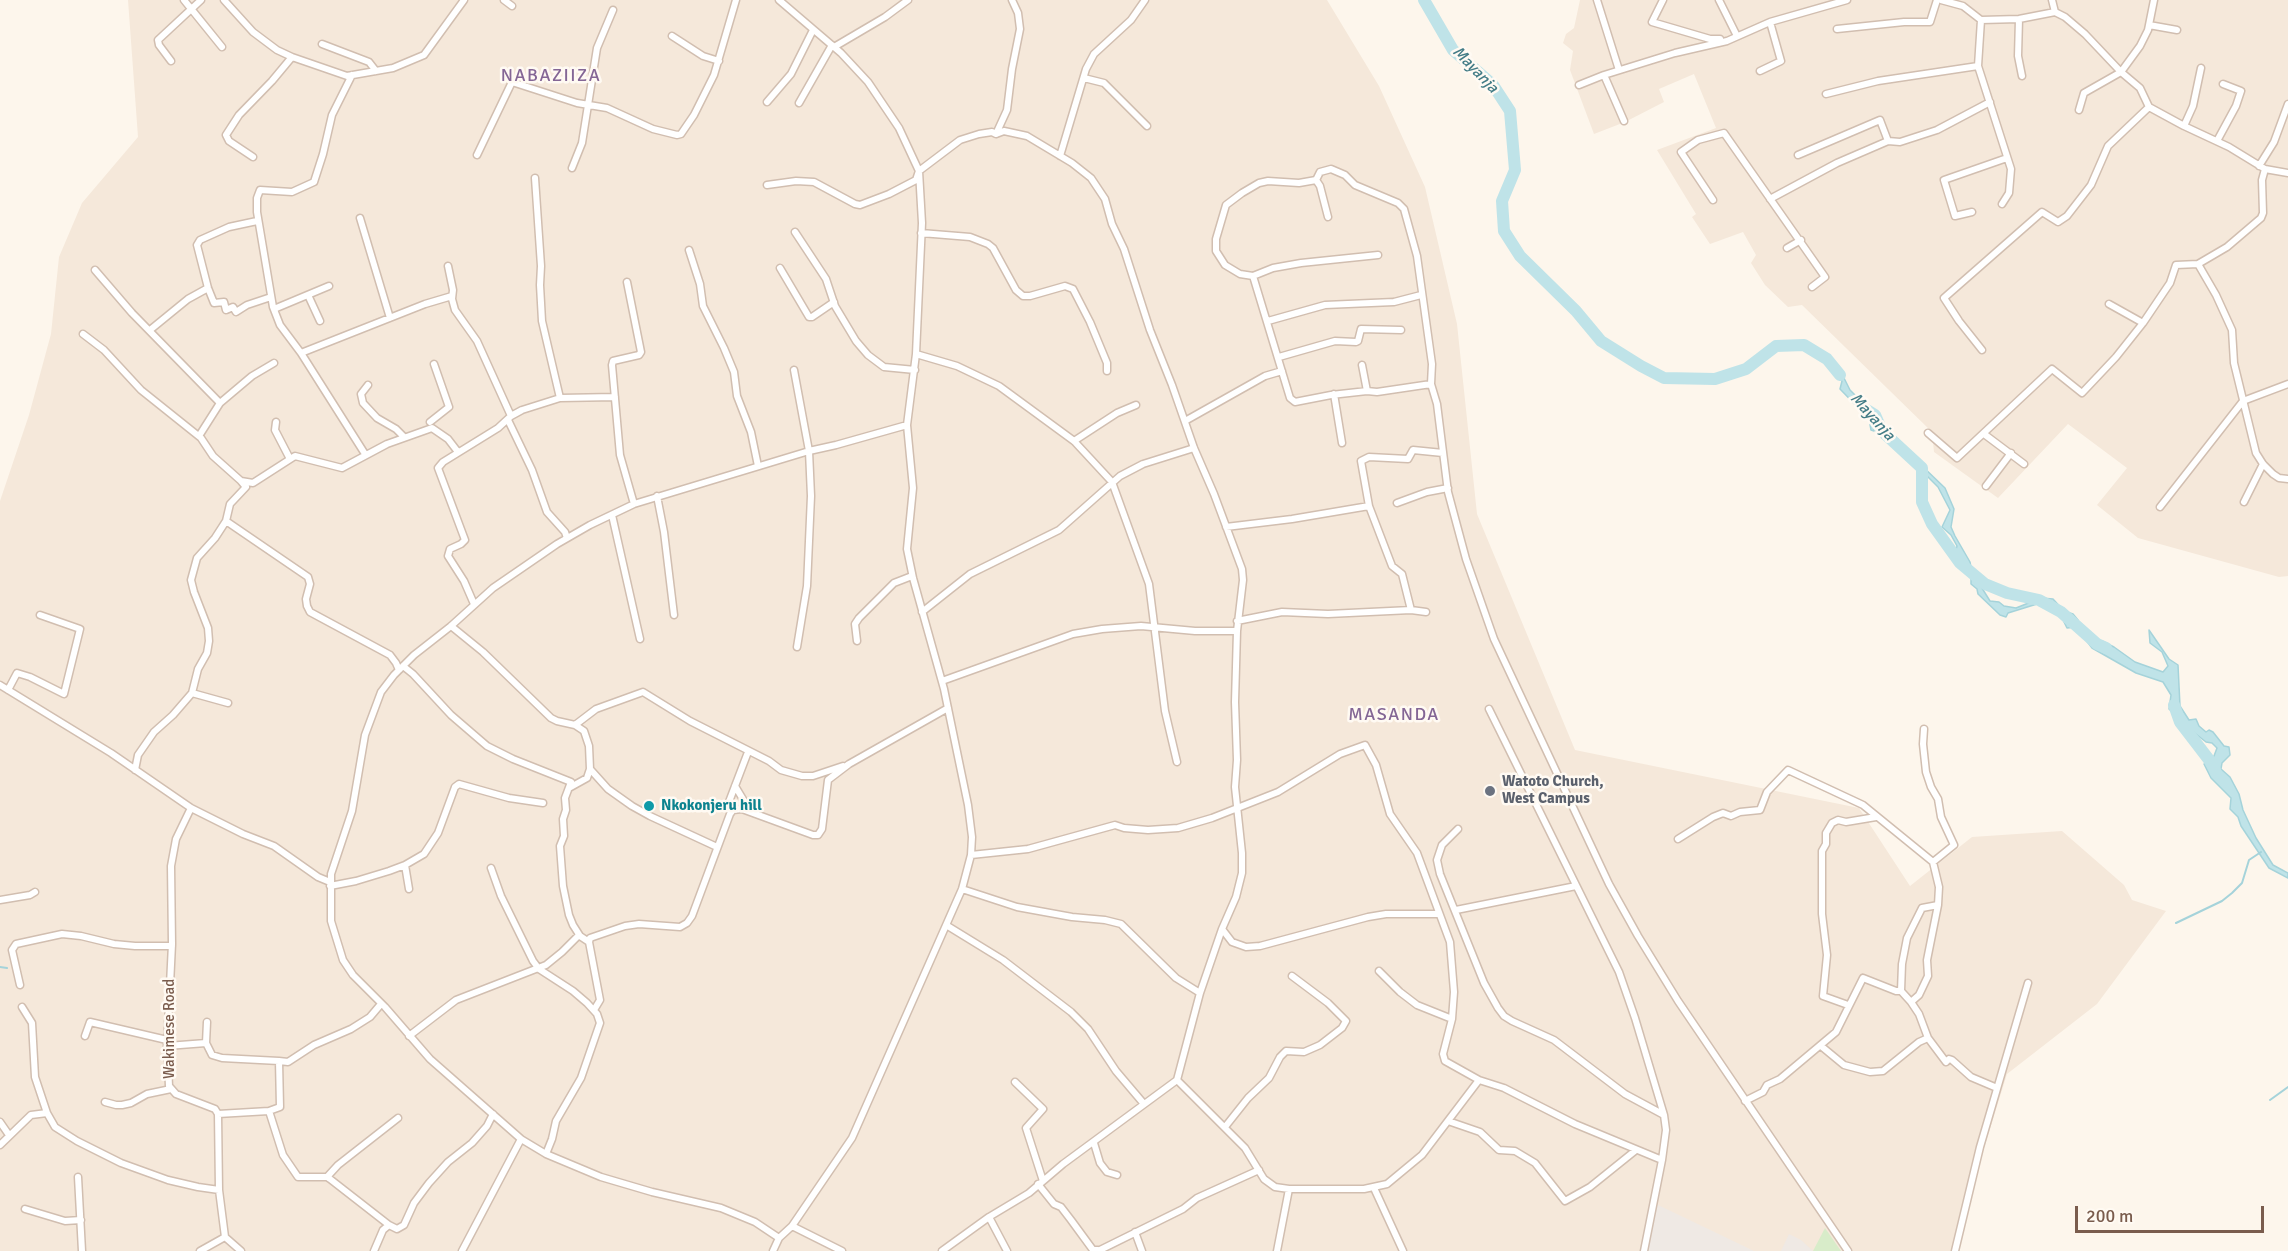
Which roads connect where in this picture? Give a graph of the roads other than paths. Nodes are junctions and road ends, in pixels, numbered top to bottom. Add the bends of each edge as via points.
1 (184, 0) edge
2 (201, 0) edge
3 (224, 0) edge
4 (464, 0) edge
5 (504, 0) edge
6 (736, 0) edge
7 (778, 0) edge
8 (908, 0) edge
9 (1012, 0) edge
10 (1145, 0) edge
11 (1597, 0) edge
12 (1663, 0) edge
13 (1719, 0) edge
14 (1847, 0) edge
15 (1939, 0) edge
16 (2052, 0) edge
17 (2154, 0) edge
18 (1821, 3) edge
19 (512, 6) dead end
20 (190, 10) junction
21 (613, 10) dead end
22 (2055, 12) junction
23 (2019, 19) junction
24 (1981, 20) junction
25 (1770, 22) junction
26 (2149, 25) junction
27 (1837, 29) dead end
28 (813, 30) junction
29 (2176, 30) dead end
30 (672, 36) dead end
31 (1737, 36) junction
32 (1727, 41) junction
33 (322, 44) dead end
34 (833, 46) junction
35 (222, 47) dead end
36 (292, 57) junction
37 (171, 61) dead end
38 (719, 62) junction
39 (1978, 66) junction
40 (2201, 68) dead end
41 (1619, 70) junction
42 (375, 71) junction
43 (1760, 71) dead end
44 (2121, 72) junction
45 (352, 75) junction
46 (1604, 75) junction
47 (2022, 76) dead end
48 (1084, 78) junction
49 (2223, 84) dead end
50 (1579, 85) dead end
51 (1826, 94) dead end
52 (767, 102) dead end
53 (1990, 102) junction
54 (589, 104) junction
55 (799, 104) dead end
56 (2288, 104) edge
57 (2149, 107) junction
58 (2079, 110) dead end
59 (1624, 121) dead end
60 (1147, 126) dead end
61 (2184, 126) junction
62 (996, 134) junction
63 (1888, 141) junction
64 (2217, 141) junction
65 (477, 155) dead end
66 (1798, 155) dead end
67 (1060, 156) junction
68 (253, 157) dead end
69 (2007, 158) junction
70 (572, 168) dead end
71 (2262, 168) junction
72 (919, 171) junction
73 (2288, 173) edge
74 (535, 178) dead end
75 (1316, 180) junction
76 (766, 185) dead end
77 (1770, 199) junction
78 (1713, 200) dead end
79 (2002, 204) dead end
80 (1972, 212) dead end
81 (1328, 217) dead end
82 (360, 218) dead end
83 (257, 221) junction
84 (795, 232) dead end
85 (921, 233) junction
86 (1801, 240) junction
87 (1787, 248) dead end
88 (689, 250) dead end
89 (1378, 255) dead end
90 (2198, 264) junction
91 (448, 266) dead end
92 (780, 268) dead end
93 (95, 270) dead end
94 (1253, 276) junction
95 (627, 282) dead end
96 (329, 286) dead end
97 (1812, 287) dead end
98 (208, 288) junction
99 (308, 295) junction
100 (1421, 295) junction
101 (452, 296) junction
102 (271, 297) junction
103 (834, 302) junction
104 (2109, 304) dead end
105 (274, 309) junction
106 (390, 318) junction
107 (320, 321) dead end
108 (1268, 321) junction
109 (2143, 323) junction
110 (150, 330) junction
111 (1401, 330) dead end
112 (83, 334) dead end
113 (1982, 350) dead end
114 (301, 353) junction
115 (916, 354) junction
116 (1279, 357) junction
117 (273, 363) dead end
118 (434, 364) dead end
119 (1362, 365) dead end
120 (794, 370) dead end
121 (915, 370) junction
122 (1107, 371) dead end
123 (1282, 371) junction
124 (1431, 384) junction
125 (2288, 384) edge
126 (368, 385) dead end
127 (1367, 391) junction
128 (1334, 394) junction
129 (615, 397) junction
130 (560, 398) junction
131 (2243, 402) junction
132 (220, 403) junction
133 (1136, 405) dead end
134 (509, 418) junction
135 (1185, 421) junction
136 (276, 422) dead end
137 (430, 422) dead end
138 (907, 425) junction
139 (1928, 433) dead end
140 (1984, 434) junction
141 (199, 436) junction
142 (404, 438) junction
143 (1074, 441) junction
144 (1342, 444) dead end
145 (1194, 448) junction
146 (809, 451) junction
147 (458, 452) junction
148 (1443, 453) junction
149 (2011, 453) junction
150 (365, 454) junction
151 (290, 459) junction
152 (2024, 464) dead end
153 (2263, 464) junction
154 (758, 466) junction
155 (2288, 479) edge
156 (241, 481) junction
157 (1112, 482) junction
158 (1986, 486) dead end
159 (1448, 488) junction
160 (657, 496) junction
161 (2244, 502) dead end
162 (1397, 503) dead end
163 (634, 504) junction
164 (1369, 506) junction
165 (2160, 507) dead end
166 (612, 515) junction
167 (226, 521) junction
168 (1226, 527) junction
169 (567, 538) junction
170 (912, 576) junction
171 (474, 604) junction
172 (1411, 610) junction
173 (922, 612) junction
174 (1426, 612) dead end
175 (40, 615) dead end
176 (674, 615) dead end
177 (1238, 621) junction
178 (451, 626) junction
179 (1155, 627) junction
180 (1237, 631) junction
181 (640, 639) dead end
182 (857, 641) dead end
183 (797, 647) dead end
184 (401, 668) junction
185 (942, 681) junction
186 (0, 686) edge
187 (8, 690) junction
188 (192, 693) junction
189 (228, 703) dead end
190 (948, 708) junction
191 (1489, 709) dead end
192 (575, 724) junction
193 (1924, 729) dead end
194 (748, 752) junction
195 (1177, 762) dead end
196 (849, 764) junction
197 (135, 770) junction
198 (590, 770) junction
199 (735, 786) junction
200 (569, 788) junction
201 (543, 803) dead end
202 (191, 808) junction
203 (1236, 809) junction
204 (731, 812) junction
205 (750, 812) junction
206 (1876, 817) junction
207 (1458, 829) dead end
208 (1678, 839) dead end
209 (717, 847) junction
210 (971, 855) junction
211 (1933, 862) junction
212 (405, 865) junction
213 (492, 868) dead end
214 (330, 884) junction
215 (1576, 886) junction
216 (409, 889) dead end
217 (962, 889) junction
218 (35, 891) dead end
219 (0, 900) edge
220 (1938, 905) junction
221 (1456, 910) junction
222 (1440, 914) junction
223 (946, 925) junction
224 (1222, 929) junction
225 (579, 935) junction
226 (589, 942) junction
227 (172, 946) junction
228 (539, 969) junction
229 (1379, 971) dead end
230 (1292, 976) dead end
231 (2028, 983) dead end
232 (20, 985) dead end
233 (1901, 991) junction
234 (1200, 993) junction
235 (1911, 1002) junction
236 (381, 1004) junction
237 (1848, 1005) junction
238 (22, 1007) dead end
239 (594, 1010) junction
240 (1452, 1019) junction
241 (207, 1022) dead end
242 (85, 1036) dead end
243 (409, 1036) junction
244 (1928, 1038) junction
245 (167, 1043) junction
246 (206, 1043) junction
247 (1821, 1046) junction
248 (279, 1062) junction
249 (1177, 1080) junction
250 (1479, 1080) junction
251 (1015, 1082) dead end
252 (171, 1089) junction
253 (1997, 1089) junction
254 (1745, 1101) junction
255 (105, 1102) dead end
256 (1144, 1104) junction
257 (269, 1111) junction
258 (47, 1113) junction
259 (218, 1114) junction
260 (493, 1114) junction
261 (1664, 1115) junction
262 (398, 1118) dead end
263 (1448, 1121) junction
264 (0, 1122) edge
265 (1225, 1127) junction
266 (9, 1135) junction
267 (521, 1139) junction
268 (1094, 1143) junction
269 (0, 1145) edge
270 (1636, 1150) junction
271 (546, 1154) junction
272 (1662, 1160) junction
273 (1259, 1170) junction
274 (1117, 1175) dead end
275 (78, 1177) dead end
276 (327, 1177) junction
277 (1041, 1183) junction
278 (1374, 1188) junction
279 (1289, 1189) junction
280 (219, 1190) junction
281 (25, 1209) dead end
282 (989, 1217) junction
283 (81, 1220) junction
284 (389, 1225) junction
285 (792, 1226) junction
286 (1135, 1232) junction
287 (225, 1237) junction
288 (779, 1238) junction
289 (82, 1251) edge
290 (200, 1251) edge
291 (241, 1251) edge
292 (374, 1251) edge
293 (462, 1251) edge
294 (774, 1251) edge
295 (842, 1251) edge
296 (942, 1251) edge
297 (1007, 1251) edge
298 (1098, 1251) edge
299 (1142, 1251) edge
300 (1277, 1251) edge
301 (1403, 1251) edge
302 (1644, 1251) edge
303 (1848, 1251) edge
304 (1955, 1251) edge

1 - 20 street
2 - 20 street
3 - 36 street via 253,32
4 - 42 street via 423,55 403,65
5 - 19 street
6 - 38 street
7 - 28 street
8 - 34 street
9 - 62 street via 1020,29 1007,110
10 - 48 street via 1131,20 1098,48
11 - 41 street
12 - 32 street via 1652,22
13 - 31 street
14 - 18 street
15 - 24 street via 1963,6
15 - 27 street via 1930,22
16 - 22 street
17 - 26 street
18 - 25 street
20 - 35 street
20 - 37 street via 158,40
21 - 54 street via 597,48
22 - 23 street
22 - 44 street via 2085,34
23 - 24 street
23 - 47 street
24 - 39 street
25 - 31 street
25 - 43 street via 1781,61
26 - 29 street
26 - 44 street via 2140,46
28 - 34 street
28 - 52 street via 790,74
30 - 38 street
31 - 32 street
32 - 41 street
33 - 42 street via 369,62
34 - 55 street
34 - 72 street via 878,95
36 - 45 street
36 - 68 street via 226,135
38 - 54 street via 694,115 677,135
39 - 51 street via 1878,81
39 - 53 street
40 - 61 street via 2193,106
41 - 46 street
42 - 45 street
44 - 57 street via 2140,88
44 - 58 street via 2084,93
45 - 83 street via 333,110 314,182 292,192 258,191
46 - 50 street
46 - 59 street
48 - 60 street via 1104,83
48 - 67 street
49 - 64 street via 2241,91
53 - 63 street via 1920,136
53 - 69 street
54 - 65 street via 512,82
54 - 70 street via 582,143
56 - 71 street
57 - 61 street
57 - 113 street via 2108,146 2091,185 2067,216 2058,222 2042,212 1944,298
61 - 64 street
62 - 67 street via 1004,131 1027,136
62 - 72 street via 960,140
63 - 66 street via 1880,120
63 - 77 street
64 - 71 street
67 - 135 street via 1086,173 1105,200
69 - 79 street via 2011,184
69 - 80 street via 1944,180 1955,216
71 - 73 street
71 - 90 street via 2264,213 2227,247
72 - 76 street via 916,180 860,205 814,182 796,180
72 - 85 street
74 - 130 street via 542,321
75 - 81 street
75 - 94 street via 1259,183 1226,205 1217,232 1216,251 1233,271
75 - 100 street via 1320,172 1345,174 1355,185 1401,206 1417,256
77 - 78 street via 1724,133 1698,140 1681,152
77 - 86 street
82 - 106 street
83 - 98 street via 229,227 200,240 197,245
83 - 102 street
84 - 103 street via 826,279
85 - 115 street
85 - 122 street via 970,237 988,244 1023,296 1071,287 1090,322
86 - 87 street
86 - 97 street via 1825,277
88 - 154 street via 703,306 734,372 737,396 751,432
89 - 94 street via 1301,263
90 - 109 street via 2176,265 2170,283
90 - 131 street via 2232,330 2234,363
91 - 101 street
92 - 103 street via 810,318
93 - 110 street
94 - 108 street
95 - 129 street via 641,352 612,362
96 - 99 street
98 - 102 street via 214,303 224,302 226,310 233,307 236,312
98 - 110 street
99 - 105 street
99 - 107 street
100 - 108 street via 1394,302 1325,305
100 - 124 street via 1432,364
101 - 106 street
101 - 134 street via 458,316 477,341
102 - 105 street
103 - 121 street via 868,355 884,367
104 - 109 street
105 - 114 street via 280,325
106 - 114 street
108 - 116 street
109 - 140 street via 2082,393 2052,369
110 - 132 street
111 - 116 street via 1361,329 1356,342 1335,341
112 - 141 street via 105,350 141,390
114 - 150 street
115 - 121 street
115 - 143 street via 979,375
116 - 123 street
117 - 132 street
118 - 137 street via 449,407
119 - 127 street
120 - 146 street
121 - 138 street
123 - 128 street via 1290,398 1295,402
123 - 135 street
124 - 127 street via 1377,393
124 - 148 street
125 - 131 street
126 - 142 street via 362,394 363,403
127 - 128 street
128 - 144 street
129 - 130 street
129 - 163 street via 620,455
130 - 134 street
131 - 153 street via 2256,453
131 - 165 street
132 - 141 street
133 - 143 street
134 - 147 street
134 - 169 street via 547,512
135 - 145 street
136 - 151 street via 275,430
138 - 146 street
138 - 170 street via 913,488 907,549
139 - 140 street via 1957,458
140 - 149 street
141 - 156 street via 213,456
142 - 147 street via 432,428
142 - 150 street
143 - 157 street
145 - 157 street via 1143,464
145 - 168 street
146 - 154 street
146 - 183 street via 810,545 804,616
147 - 171 street via 443,462 438,471 465,540 450,549 448,556
148 - 159 street
148 - 164 street via 1413,450 1408,459 1364,458 1361,461
149 - 152 street
149 - 158 street
150 - 151 street via 342,468 301,457
151 - 156 street via 253,483
153 - 155 street via 2279,478
153 - 161 street
154 - 160 street
156 - 167 street via 246,487 230,504
157 - 173 street via 1059,530 970,574
157 - 179 street via 1147,577
159 - 162 street
159 - 254 street via 1466,559 1494,639 1605,875 1678,1001
160 - 163 street
160 - 176 street
163 - 166 street
164 - 168 street
164 - 172 street via 1392,566 1402,574
166 - 169 street
166 - 181 street
167 - 184 street via 308,577 306,599 310,612 390,655
167 - 188 street via 197,558 191,580 209,641
168 - 177 street via 1242,569
169 - 171 street
170 - 173 street
170 - 182 street via 894,583 859,618 855,624
171 - 178 street
172 - 174 street
172 - 177 street via 1282,612
173 - 185 street
175 - 187 street via 80,629 64,694 17,674
177 - 180 street
178 - 184 street
178 - 192 street via 551,718
179 - 180 street via 1195,632
179 - 185 street via 1073,634
179 - 195 street via 1165,711
180 - 203 street
184 - 200 street via 414,674 445,709 488,746 570,782
184 - 214 street via 384,687 371,715 352,811 333,863
185 - 190 street
186 - 187 street
187 - 197 street
188 - 189 street
188 - 197 street via 150,737 138,755
190 - 196 street
190 - 210 street via 971,821
191 - 215 street
192 - 194 street via 597,708 643,692
192 - 198 street via 588,739
193 - 211 street via 1926,772 1954,844
194 - 196 street via 781,770 802,776
194 - 199 street
196 - 205 street via 828,780 818,835
197 - 202 street
198 - 200 street via 587,778
198 - 209 street via 632,806
199 - 204 street via 727,807
199 - 205 street
200 - 225 street via 561,846 563,886 568,915
201 - 212 street via 459,784 438,834 424,854
202 - 214 street via 274,846
202 - 227 street, Wakimese Road via 176,838 171,866
203 - 210 street via 1178,828 1148,830 1115,825 1028,849
203 - 222 street via 1278,792 1340,754 1365,745 1376,765 1390,814 1417,853
203 - 224 street via 1242,873
204 - 205 street
204 - 209 street
206 - 208 street via 1863,805 1788,770 1767,792 1760,810 1731,816 1723,813
206 - 211 street
206 - 237 street via 1832,823 1822,851 1822,914 1827,955 1823,996
207 - 221 street via 1442,846 1437,860
209 - 226 street via 690,920 683,926 624,926 595,935
210 - 217 street
211 - 220 street via 1939,887
212 - 214 street via 356,881
212 - 216 street
213 - 228 street via 501,896
214 - 236 street via 331,921 343,960
215 - 221 street
215 - 261 street via 1619,972
217 - 223 street
217 - 234 street via 1017,907 1121,924 1176,978
218 - 219 street
220 - 233 street via 1922,908 1907,938
220 - 235 street via 1927,960 1928,976
221 - 261 street via 1484,983 1504,1016 1554,1040 1625,1094
222 - 224 street via 1368,916 1246,947 1232,942
222 - 240 street via 1450,942
223 - 256 street via 1003,960 1071,1012
223 - 285 street via 852,1138
224 - 234 street
225 - 226 street
225 - 228 street
226 - 239 street via 600,1000
227 - 232 street via 114,944 62,934 16,944 12,950
227 - 245 street, Wakimese Road
228 - 239 street
228 - 243 street via 456,1000
229 - 240 street via 1417,1005
230 - 265 street via 1346,1022 1320,1045 1304,1052 1286,1051 1269,1078
231 - 253 street
233 - 235 street
233 - 237 street via 1863,978
234 - 249 street
235 - 244 street
236 - 243 street
236 - 248 street via 351,1029 288,1062
237 - 247 street via 1836,1032
238 - 258 street via 32,1023 35,1077
239 - 271 street via 600,1028 580,1077 556,1120
240 - 250 street via 1444,1061
241 - 246 street
242 - 245 street via 90,1022
243 - 260 street
244 - 247 street via 1883,1071 1870,1072 1844,1065
244 - 253 street via 1946,1062 1952,1060 1971,1077
245 - 246 street
245 - 252 street, Wakimese Road
246 - 248 street via 215,1056
247 - 254 street via 1763,1092
248 - 257 street via 281,1103
249 - 256 street
249 - 265 street
250 - 263 street
250 - 270 street
251 - 277 street via 1043,1109 1026,1128
252 - 255 street via 122,1105
252 - 259 street, Wakimese Road via 179,1096 215,1109
253 - 304 street
254 - 303 street
256 - 268 street
257 - 259 street
257 - 276 street via 283,1155 295,1173 301,1178
258 - 266 street via 31,1115
258 - 280 street via 65,1134 121,1163 168,1180
259 - 280 street
260 - 267 street
260 - 284 street via 472,1143 429,1183 404,1225
261 - 272 street
262 - 276 street
263 - 270 street via 1480,1132 1499,1150 1515,1151 1535,1163 1565,1201 1590,1187
263 - 278 street via 1414,1163 1387,1184
264 - 266 street
265 - 273 street
266 - 269 street
267 - 271 street
267 - 293 street
268 - 274 street via 1100,1163 1107,1172
268 - 277 street
270 - 272 street
271 - 288 street via 601,1177 721,1208 755,1222
272 - 302 street
273 - 279 street via 1275,1187
273 - 286 street
275 - 283 street
276 - 284 street
277 - 282 street
277 - 298 street via 1053,1204 1061,1207 1093,1250
278 - 279 street
278 - 301 street
279 - 300 street
280 - 287 street
281 - 283 street via 65,1221
282 - 296 street
282 - 297 street
283 - 289 street
284 - 292 street
285 - 288 street
285 - 295 street
286 - 298 street
286 - 299 street
287 - 290 street
287 - 291 street
288 - 294 street

